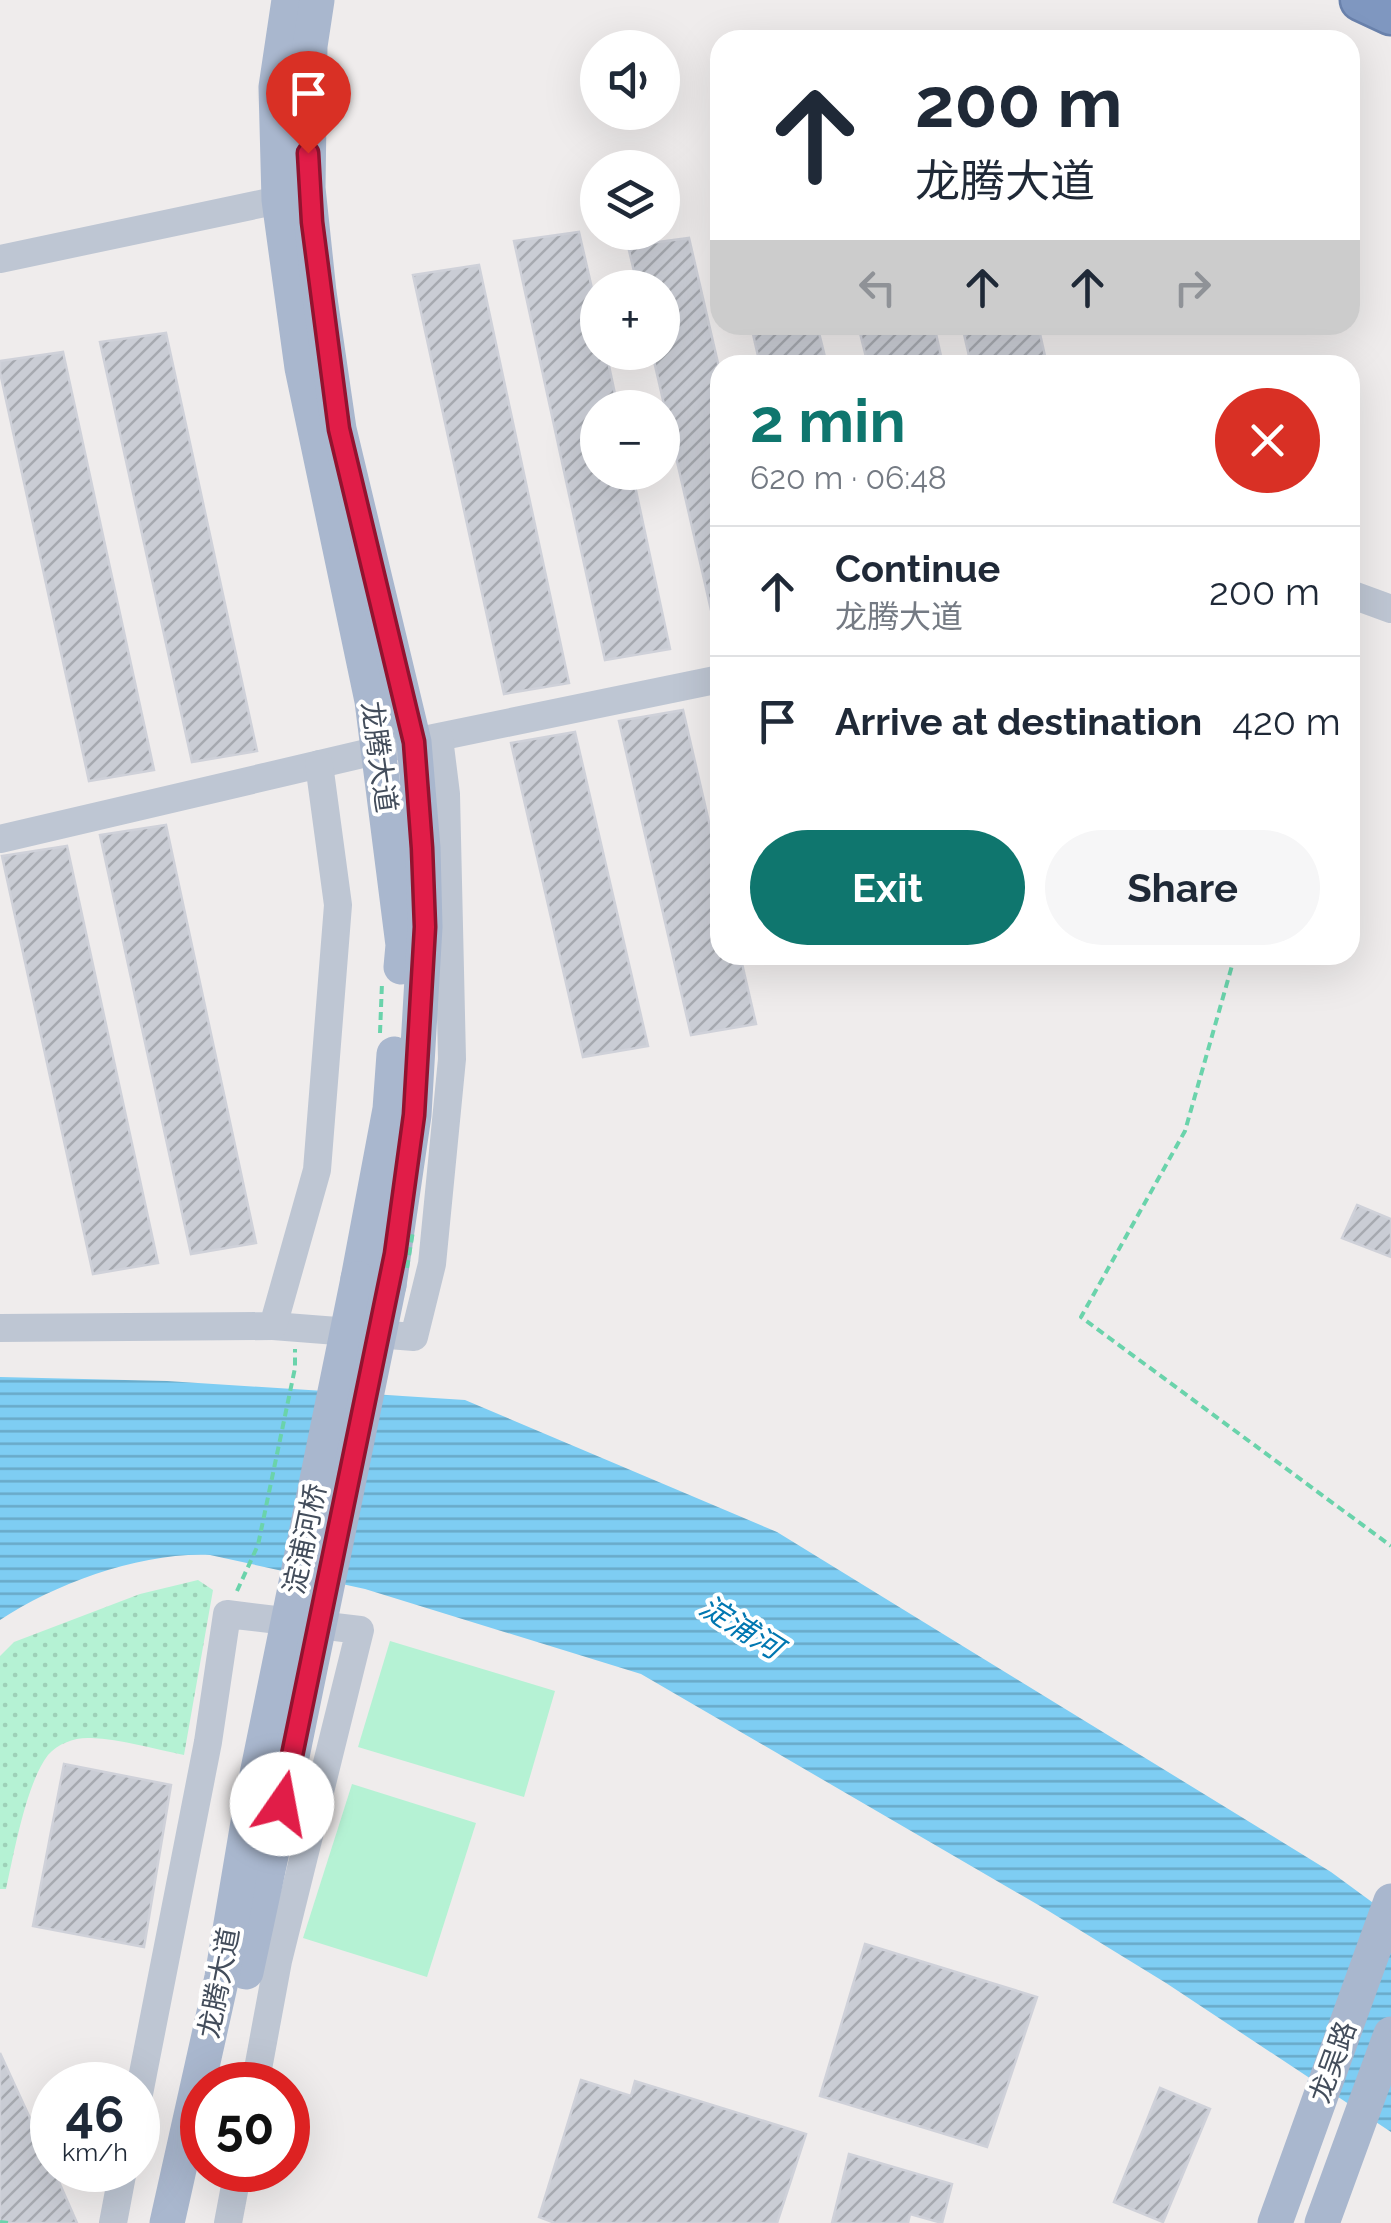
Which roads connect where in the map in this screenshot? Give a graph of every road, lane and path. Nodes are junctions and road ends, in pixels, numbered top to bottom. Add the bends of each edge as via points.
1 (288, 0) edge
2 (317, 0) edge
3 (1360, 0) edge
4 (1391, 15) edge
5 (279, 200) junction
6 (0, 259) edge
7 (1360, 597) edge
8 (1391, 608) edge
9 (710, 681) edge
10 (426, 740) junction
11 (379, 750) junction
12 (319, 764) junction
13 (0, 839) edge
14 (1232, 965) edge
15 (383, 970) dead end
16 (378, 1044) dead end
17 (374, 1282) junction
18 (284, 1327) junction
19 (0, 1328) edge
20 (1391, 1546) edge
21 (227, 1614) junction
22 (267, 1802) junction
23 (1391, 1902) edge
24 (1391, 2034) edge
25 (145, 2062) edge
26 (226, 2062) edge
27 (258, 2062) edge
28 (119, 2192) edge
29 (199, 2192) edge
30 (234, 2192) edge
31 (0, 2222) edge
32 (10, 2223) edge
33 (113, 2223) edge
34 (167, 2223) edge
35 (191, 2223) edge
36 (228, 2223) edge
37 (1275, 2223) edge
38 (1322, 2223) edge

1 - 5 main road, 龙腾大道 via 276,86
2 - 10 main road, 龙腾大道 via 308,188 339,429
3 - 4 highway
5 - 6 street
5 - 11 main road, 龙腾大道 via 302,368
7 - 8 street
9 - 10 street
10 - 11 street
10 - 17 main road, 龙腾大道 via 414,1115
10 - 18 street via 446,794 452,1059 432,1264 414,1337
11 - 12 street
11 - 17 main road, 龙腾大道 via 403,945
12 - 13 street
12 - 18 street via 338,904 317,1170
14 - 20 path via 1185,1130 1081,1317
15 - 16 path
17 - 22 main road, 淀浦河桥, bridge
18 - 19 street
18 - 21 path via 294,1368 258,1545
21 - 25 street
21 - 27 street via 360,1630
22 - 26 main road, 龙腾大道
22 - 34 main road, 龙腾大道
23 - 37 main road, 龙吴路
24 - 38 main road, 龙吴路
28 - 33 street
29 - 35 main road
30 - 36 street
31 - 32 path

